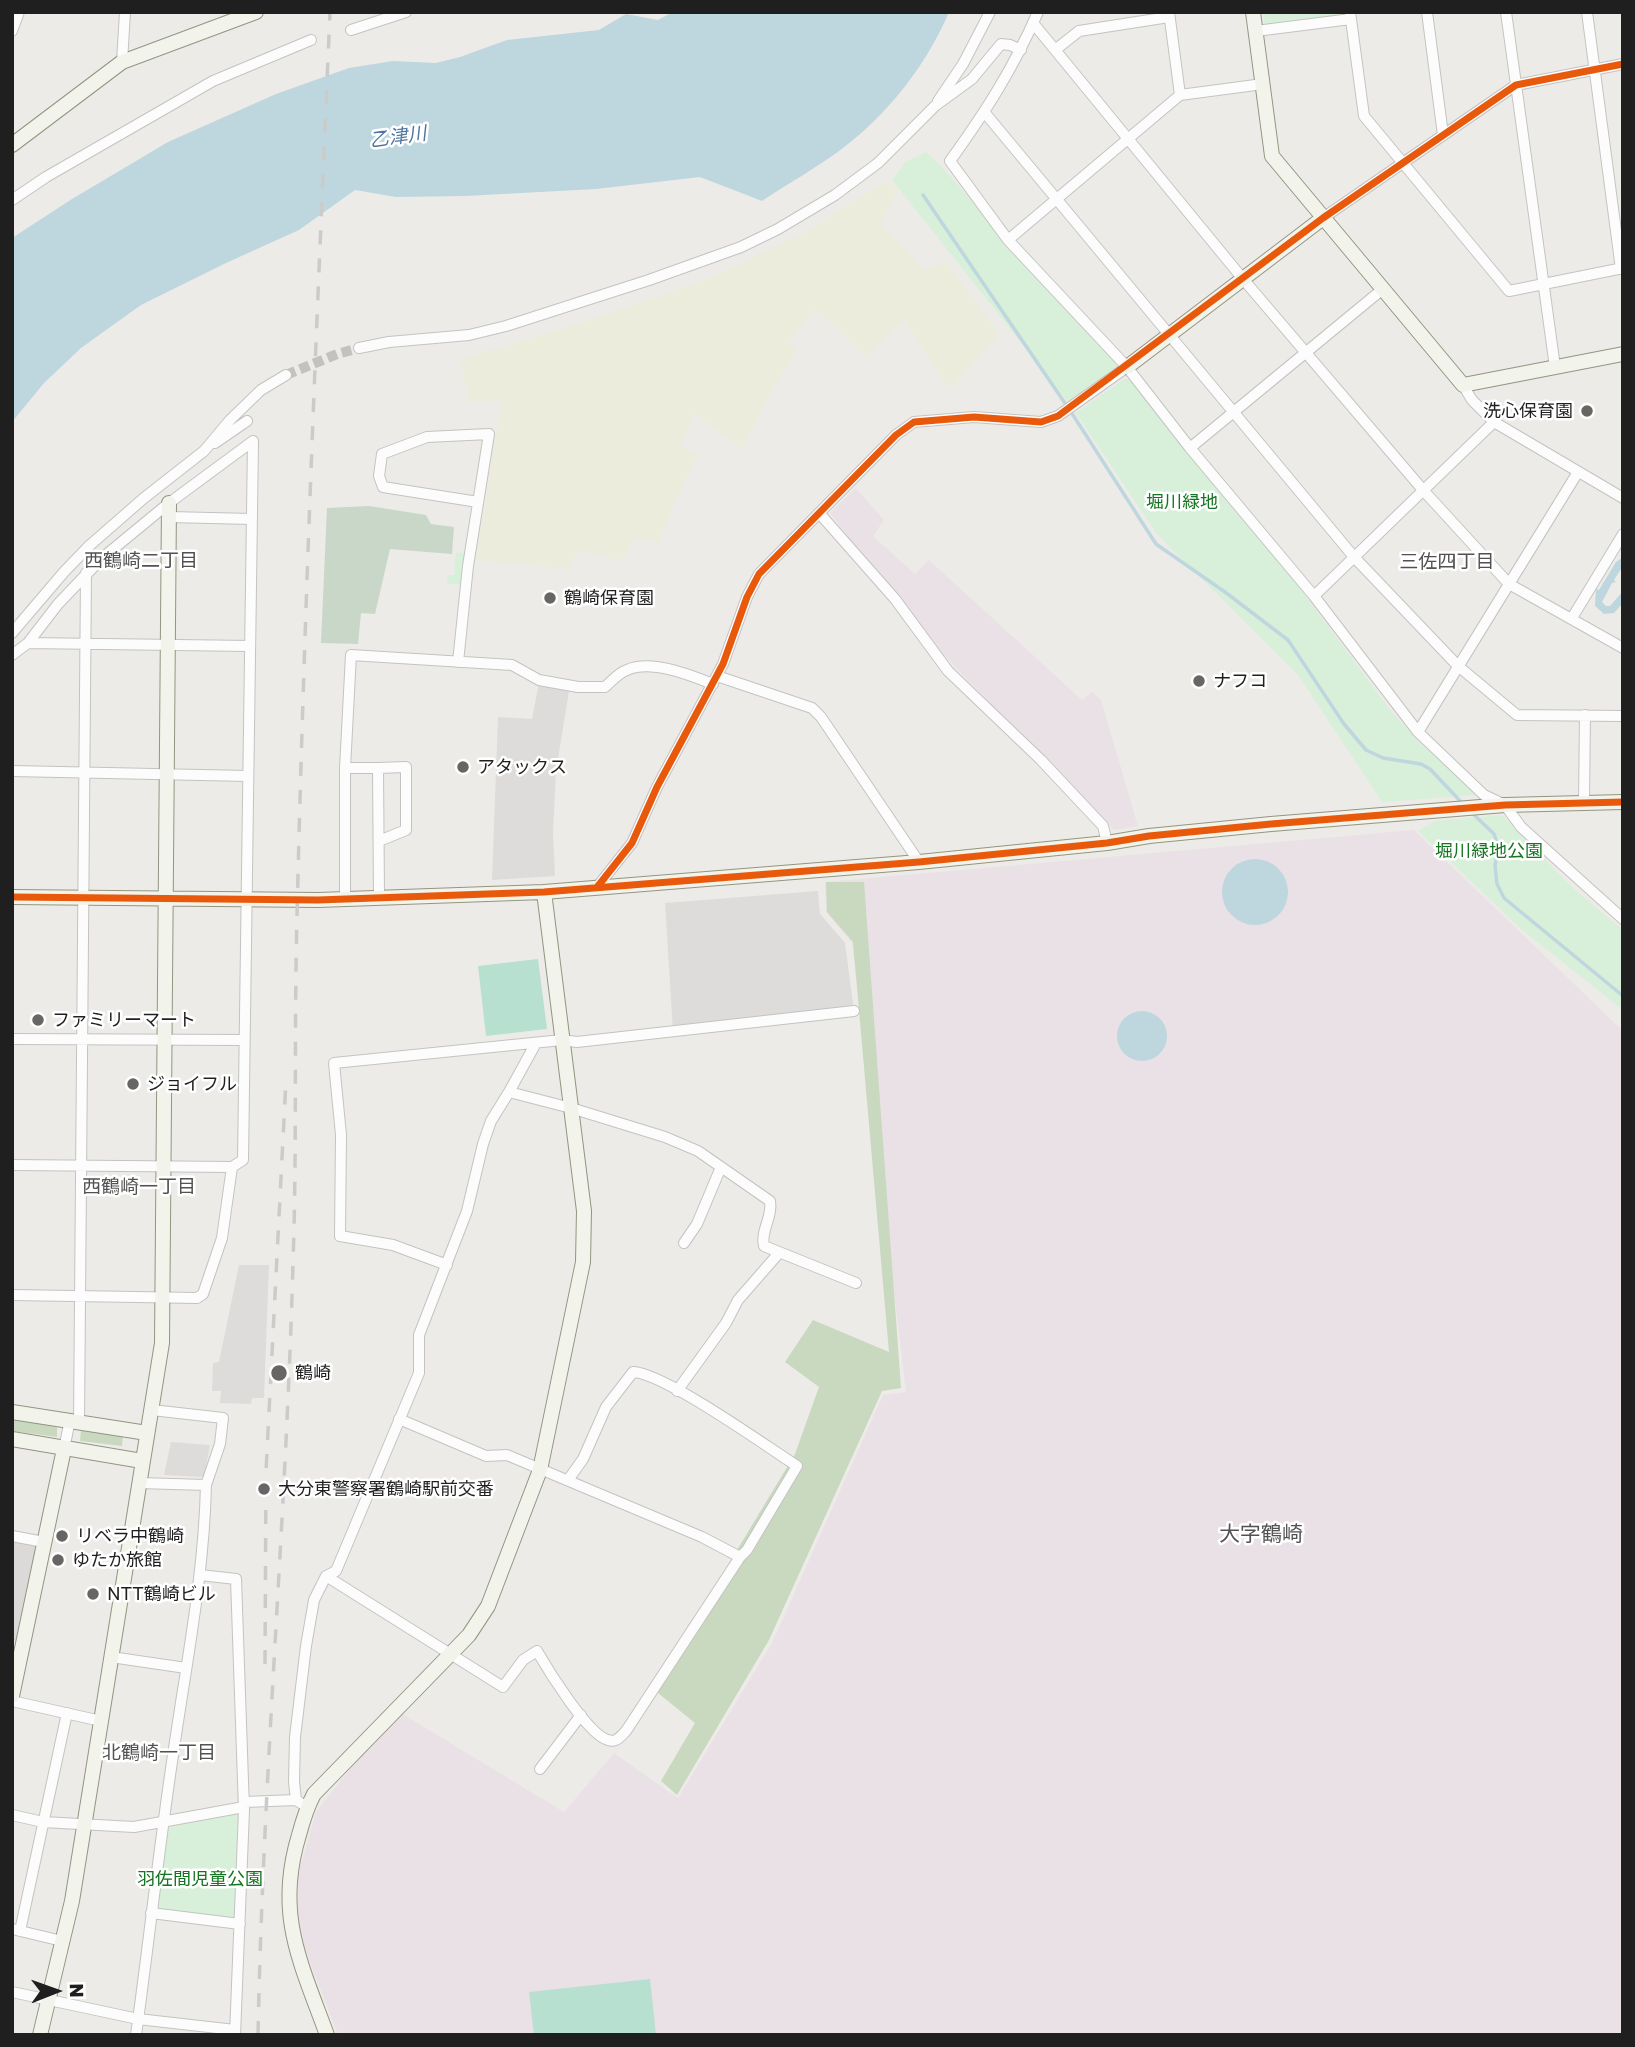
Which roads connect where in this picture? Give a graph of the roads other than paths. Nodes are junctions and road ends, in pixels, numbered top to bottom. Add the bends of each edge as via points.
1 (19, 12) edge
2 (125, 12) edge
3 (256, 12) edge
4 (406, 12) edge
5 (990, 12) edge
6 (1038, 12) edge
7 (1253, 12) edge
8 (1427, 12) edge
9 (1506, 12) edge
10 (1587, 12) edge
11 (1169, 15) edge
12 (1350, 16) edge
13 (1033, 23) junction
14 (351, 30) dead end
15 (12, 31) edge
16 (1256, 31) junction
17 (311, 40) dead end
18 (1021, 50) junction
19 (1055, 50) junction
20 (122, 62) junction
21 (1623, 64) edge
22 (1595, 69) junction
23 (1263, 84) junction
24 (1516, 85) junction
25 (1180, 95) junction
26 (935, 106) junction
27 (985, 113) junction
28 (1443, 135) junction
29 (1128, 138) junction
30 (12, 145) edge
31 (1403, 163) junction
32 (1057, 199) junction
33 (12, 200) edge
34 (1323, 218) junction
35 (1008, 240) junction
36 (1622, 269) edge
37 (1243, 279) junction
38 (1544, 284) junction
39 (1384, 288) junction
40 (1170, 334) junction
41 (359, 348) tunnel mouth
42 (1307, 352) junction
43 (1623, 354) edge
44 (1127, 367) junction
45 (1555, 367) junction
46 (286, 375) tunnel mouth
47 (1463, 384) junction
48 (1234, 411) junction
49 (247, 421) dead end
50 (1494, 422) junction
51 (1190, 448) junction
52 (204, 451) junction
53 (1578, 472) junction
54 (1423, 490) junction
55 (1623, 498) edge
56 (478, 502) junction
57 (169, 510) junction
58 (820, 514) junction
59 (252, 519) junction
60 (1623, 534) edge
61 (1354, 557) junction
62 (86, 573) junction
63 (1510, 584) junction
64 (1314, 596) junction
65 (1572, 618) junction
66 (12, 633) edge
67 (28, 643) junction
68 (86, 644) junction
69 (168, 645) junction
70 (250, 646) junction
71 (1623, 648) edge
72 (12, 655) edge
73 (458, 662) junction
74 (1458, 666) junction
75 (715, 680) junction
76 (1585, 715) junction
77 (1623, 716) edge
78 (1418, 732) junction
79 (345, 768) junction
80 (378, 768) junction
81 (12, 771) edge
82 (85, 772) junction
83 (167, 774) junction
84 (248, 776) junction
85 (1584, 802) junction
86 (1623, 802) edge
87 (1505, 805) junction
88 (379, 841) junction
89 (1107, 843) junction
90 (919, 862) junction
91 (598, 887) junction
92 (544, 892) junction
93 (12, 897) edge
94 (379, 897) junction
95 (83, 898) junction
96 (166, 899) junction
97 (247, 899) junction
98 (345, 900) junction
99 (1623, 919) edge
100 (854, 1011) dead end
101 (12, 1039) edge
102 (82, 1040) junction
103 (164, 1040) junction
104 (244, 1040) junction
105 (562, 1040) junction
106 (536, 1043) junction
107 (509, 1092) junction
108 (571, 1108) junction
109 (12, 1165) edge
110 (81, 1166) junction
111 (163, 1167) junction
112 (232, 1167) junction
113 (721, 1167) junction
114 (684, 1244) dead end
115 (779, 1253) junction
116 (446, 1265) junction
117 (856, 1283) dead end
118 (12, 1295) edge
119 (80, 1296) junction
120 (162, 1297) junction
121 (677, 1391) junction
122 (152, 1410) junction
123 (12, 1412) edge
124 (399, 1419) junction
125 (75, 1421) junction
126 (147, 1433) junction
127 (12, 1439) edge
128 (64, 1449) junction
129 (142, 1461) junction
130 (540, 1470) junction
131 (568, 1480) junction
132 (139, 1483) junction
133 (206, 1485) junction
134 (12, 1536) edge
135 (44, 1542) junction
136 (740, 1557) junction
137 (200, 1575) junction
138 (326, 1576) junction
139 (451, 1653) junction
140 (111, 1657) junction
141 (186, 1668) junction
142 (12, 1696) edge
143 (12, 1701) edge
144 (67, 1713) junction
145 (581, 1715) junction
146 (101, 1721) junction
147 (540, 1769) dead end
148 (301, 1803) junction
149 (244, 1805) junction
150 (12, 1815) edge
151 (43, 1822) junction
152 (163, 1824) junction
153 (84, 1825) junction
154 (152, 1913) junction
155 (240, 1924) junction
156 (16, 1930) edge
157 (62, 1941) junction
158 (12, 1992) edge
159 (48, 2000) junction
160 (138, 2019) junction
161 (235, 2032) edge
162 (40, 2035) edge
163 (136, 2035) edge
164 (327, 2035) edge

1 - 15 street
2 - 20 street
3 - 20 street
4 - 14 street
5 - 26 street
6 - 13 street
7 - 16 street
8 - 28 street
9 - 24 street
10 - 22 street
11 - 19 street via 1079,31
11 - 25 street
12 - 16 street
12 - 31 street via 1364,116
13 - 18 street
13 - 19 street
16 - 23 street
17 - 33 street via 213,81
18 - 26 street via 1001,44 972,79
18 - 27 street
19 - 29 street
20 - 30 street
21 - 22 street
22 - 24 street
22 - 36 street
23 - 25 street
23 - 34 street via 1272,156
24 - 28 street
24 - 38 street
25 - 29 street
26 - 41 street via 896,147 835,195 741,247 506,326
27 - 32 street
27 - 35 street via 950,161
28 - 31 street
29 - 32 street
29 - 37 street
31 - 34 street
31 - 38 street via 1509,290
32 - 35 street
32 - 40 street
34 - 37 street
34 - 39 street
35 - 44 street
36 - 38 street
37 - 40 street
37 - 42 street
38 - 45 street
39 - 42 street
39 - 47 street
40 - 44 street
40 - 48 street
42 - 48 street
42 - 54 street
43 - 45 street
44 - 51 street
44 - 58 street via 1058,416 1041,422 974,417 914,422
45 - 47 street
46 - 52 street via 245,404
47 - 50 street
48 - 51 street
48 - 61 street
49 - 52 street
50 - 53 street
50 - 54 street
51 - 64 street
52 - 66 street via 89,546
53 - 55 street
53 - 63 street
54 - 61 street
54 - 63 street
56 - 56 street via 383,487 379,476 382,454 427,437 489,434
56 - 73 street
57 - 59 street
57 - 59 street via 253,442
57 - 62 street
57 - 69 street
58 - 75 street via 759,575
58 - 89 street via 895,599 948,671 1103,827
59 - 70 street
60 - 65 street
61 - 64 street
61 - 74 street
62 - 67 street
62 - 68 street
63 - 65 street
63 - 74 street
64 - 78 street
65 - 71 street
67 - 68 street
67 - 72 street
68 - 69 street
68 - 82 street
69 - 70 street
69 - 83 street
70 - 84 street
73 - 75 street via 512,664 539,680 578,687 605,687 629,668 667,668
73 - 79 street via 351,655
74 - 76 street via 1517,715
74 - 78 street
75 - 90 street via 812,708
75 - 91 street via 632,842
76 - 77 street
76 - 85 street
78 - 87 street via 1484,795
79 - 80 street
79 - 98 street
80 - 88 street
80 - 88 street via 406,767 406,830
81 - 82 street
82 - 83 street
82 - 95 street
83 - 84 street
83 - 96 street
84 - 97 street
85 - 86 street
85 - 87 street
87 - 89 street via 1149,835
87 - 99 street via 1521,827
88 - 94 street
89 - 90 street
90 - 91 street
91 - 92 street
92 - 94 street
92 - 105 street
93 - 95 street
94 - 98 street
95 - 96 street
95 - 102 street
96 - 97 street
96 - 103 street
97 - 98 street
97 - 104 street
100 - 105 street
101 - 102 street
102 - 103 street
102 - 110 street
103 - 104 street
103 - 111 street
104 - 112 street via 243,1160
105 - 106 street
105 - 108 street
106 - 107 street
106 - 116 street via 334,1063 341,1135 340,1236 393,1245
107 - 108 street
107 - 116 street via 482,1144 467,1211
108 - 113 street via 665,1137
108 - 130 street via 584,1211 583,1262
109 - 110 street
110 - 111 street
110 - 119 street
111 - 112 street
111 - 120 street
112 - 120 street via 222,1238 203,1294 197,1298
113 - 114 street
113 - 115 street via 769,1201 772,1209 762,1239 764,1246
115 - 117 street
115 - 121 street via 738,1300
116 - 124 street via 419,1335 419,1373
118 - 119 street
119 - 120 street
119 - 125 street
120 - 122 street via 162,1343
121 - 131 street via 642,1372 633,1372 606,1407 583,1459
121 - 136 street via 797,1466
122 - 126 street
122 - 133 street via 223,1418
123 - 125 street
124 - 130 street via 486,1456 507,1455
124 - 138 street via 336,1572
125 - 126 street
125 - 128 street
126 - 129 street
127 - 128 street
128 - 129 street
128 - 135 street
129 - 132 street
130 - 131 street
130 - 139 street via 488,1606
131 - 136 street
132 - 133 street
132 - 140 street
133 - 137 street
134 - 135 street
135 - 142 street
136 - 145 street via 617,1740 602,1738
137 - 141 street
137 - 149 street via 236,1579
138 - 139 street
138 - 148 street via 314,1600 295,1737 294,1783
139 - 145 street via 503,1687 523,1660 537,1651
139 - 148 street
140 - 141 street
140 - 146 street
141 - 152 street
143 - 144 street
144 - 146 street
144 - 151 street
145 - 147 street
146 - 153 street
148 - 149 street
148 - 164 street via 290,1864 290,1917
149 - 152 street
149 - 155 street
150 - 151 street
151 - 153 street
151 - 156 street
152 - 153 street
152 - 154 street
153 - 157 street
154 - 155 street
154 - 160 street
155 - 161 street
156 - 157 street
157 - 159 street
158 - 159 street
159 - 160 street
159 - 162 street
160 - 161 street
160 - 163 street

